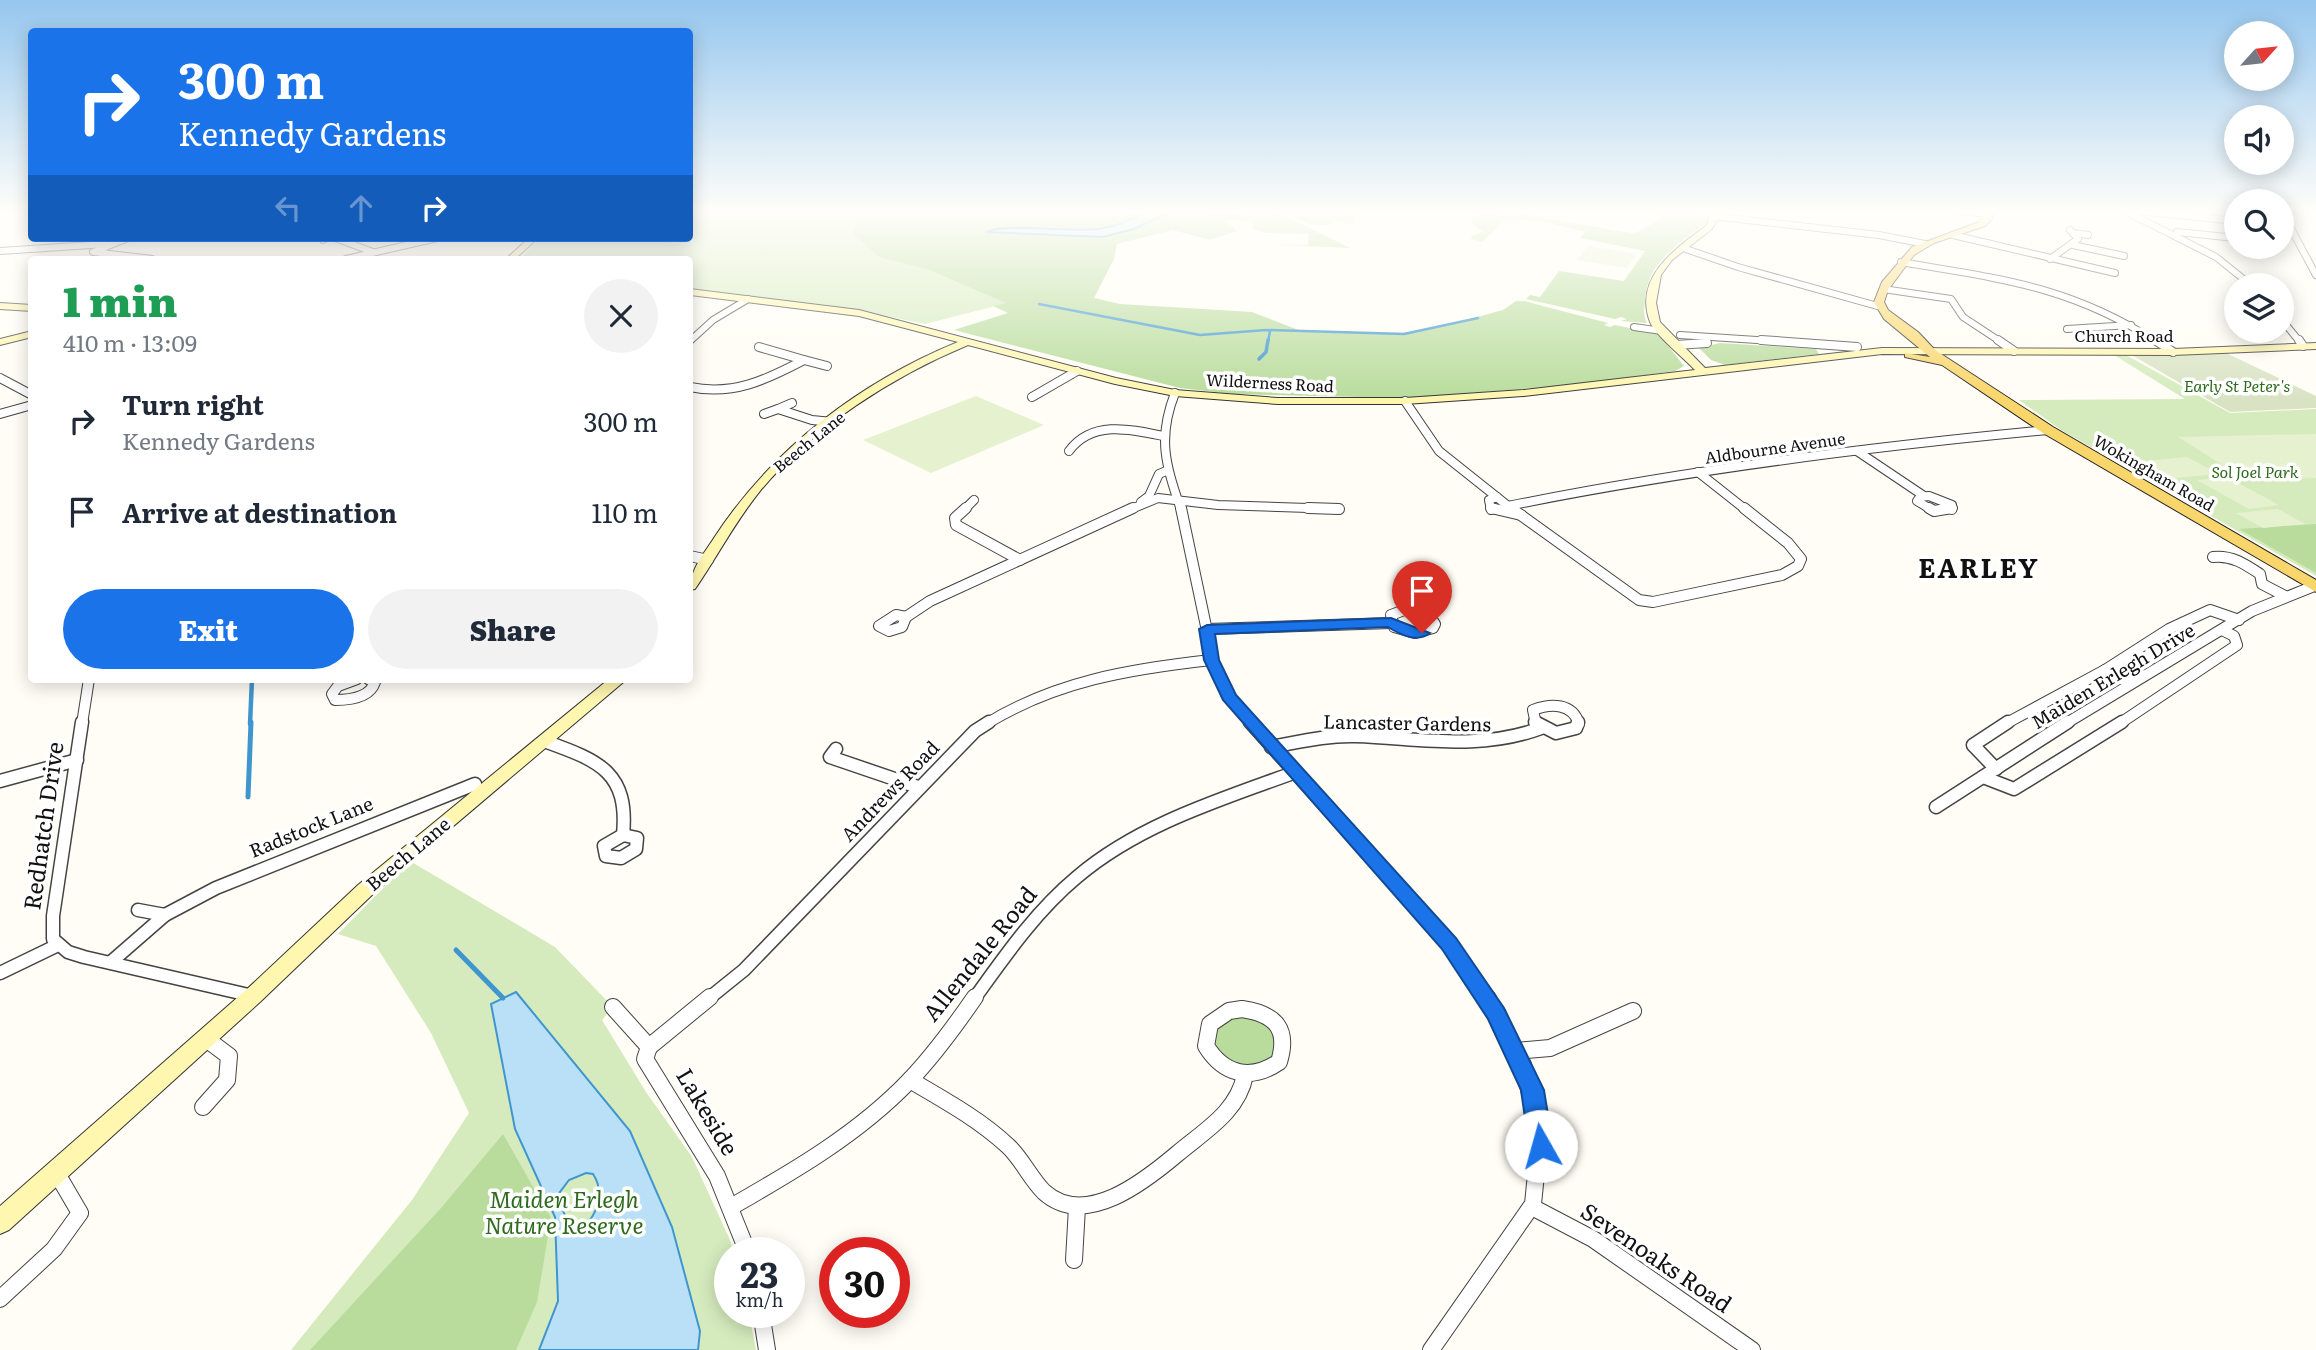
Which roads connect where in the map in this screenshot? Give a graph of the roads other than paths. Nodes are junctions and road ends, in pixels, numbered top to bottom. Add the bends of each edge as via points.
1 (1658, 274) edge
2 (1763, 274) edge
3 (1893, 274) edge
4 (1968, 274) edge
5 (1949, 288) dead end
6 (1883, 289) junction
7 (693, 292) edge
8 (748, 299) junction
9 (1951, 299) junction
10 (0, 306) edge
11 (1881, 307) junction
12 (28, 308) edge
13 (2131, 326) junction
14 (1634, 327) dead end
15 (1658, 327) junction
16 (2067, 329) dead end
17 (28, 335) edge
18 (2294, 336) edge
19 (693, 338) edge
20 (1678, 340) junction
21 (0, 342) edge
22 (967, 342) junction
23 (2302, 346) junction
24 (2316, 346) edge
25 (760, 351) dead end
26 (1858, 351) junction
27 (2014, 351) junction
28 (1936, 352) junction
29 (2173, 352) junction
30 (1909, 355) junction
31 (804, 360) junction
32 (827, 366) dead end
33 (1077, 371) junction
34 (1703, 372) junction
35 (0, 378) edge
36 (1978, 382) junction
37 (693, 388) edge
38 (28, 392) edge
39 (1175, 393) junction
40 (1032, 397) dead end
41 (1405, 401) junction
42 (792, 403) dead end
43 (28, 406) edge
44 (778, 409) junction
45 (0, 414) edge
46 (764, 414) dead end
47 (832, 422) junction
48 (2048, 430) junction
49 (1163, 436) junction
50 (1069, 451) dead end
51 (1857, 451) junction
52 (1166, 471) junction
53 (1698, 472) junction
54 (1924, 496) dead end
55 (1497, 497) junction
56 (974, 500) dead end
57 (1139, 503) junction
58 (1181, 503) junction
59 (1508, 506) junction
60 (1339, 509) dead end
61 (1521, 515) junction
62 (693, 557) edge
63 (2213, 557) dead end
64 (708, 560) junction
65 (1020, 560) junction
66 (693, 582) edge
67 (2315, 586) edge
68 (2285, 596) junction
69 (906, 617) dead end
70 (2239, 620) junction
71 (1391, 623) dead end
72 (1207, 629) junction
73 (2222, 630) junction
74 (1211, 660) junction
75 (2105, 670) junction
76 (88, 683) edge
77 (346, 683) edge
78 (375, 683) edge
79 (614, 683) edge
80 (2130, 683) junction
81 (1541, 727) dead end
82 (547, 742) junction
83 (1271, 747) junction
84 (829, 757) dead end
85 (77, 760) junction
86 (1996, 769) junction
87 (1293, 773) junction
88 (1983, 777) junction
89 (0, 781) edge
90 (475, 784) dead end
91 (918, 787) junction
92 (1936, 807) dead end
93 (623, 835) dead end
94 (138, 911) dead end
95 (165, 915) junction
96 (58, 945) junction
97 (111, 962) junction
98 (0, 973) edge
99 (253, 996) junction
100 (613, 1007) dead end
101 (1633, 1011) dead end
102 (205, 1038) junction
103 (649, 1047) junction
104 (1516, 1051) junction
105 (1245, 1075) junction
106 (909, 1080) junction
107 (203, 1107) dead end
108 (56, 1172) junction
109 (731, 1207) junction
110 (1077, 1207) junction
111 (1532, 1208) junction
112 (0, 1222) edge
113 (742, 1237) edge
114 (1074, 1260) dead end
115 (0, 1299) edge
116 (764, 1328) edge
117 (767, 1350) edge
118 (1431, 1350) edge
119 (1752, 1350) edge

1 - 15 main road via 1651,303
2 - 11 street
3 - 6 main road
4 - 13 street via 2060,295 2104,310
5 - 9 street
6 - 9 street
6 - 11 main road
7 - 8 main road, Wilderness Road
8 - 19 street
8 - 22 main road, Wilderness Road via 859,313
9 - 27 street via 1963,317
10 - 12 main road
11 - 28 main road, Wokingham Road
13 - 16 street
13 - 29 street
14 - 15 street
15 - 20 main road
17 - 21 main road
18 - 23 street
20 - 26 street
20 - 34 main road
22 - 33 main road, Wilderness Road
22 - 47 main road, Beech Lane via 912,366
23 - 24 main road, Church Road
23 - 29 main road, Church Road
25 - 31 street
26 - 28 main road, Wilderness Road
26 - 30 main road, Wilderness Road
26 - 34 main road, Wilderness Road
27 - 28 main road, Church Road
27 - 29 main road, Church Road
28 - 30 main road, Wilderness Road
28 - 36 main road, Wokingham Road
30 - 36 main road via 1935,361
31 - 32 street
31 - 37 street via 738,389
33 - 39 main road, Wilderness Road
33 - 40 street via 1046,393
34 - 41 main road, Wilderness Road via 1580,388
35 - 38 street
36 - 48 main road, Wokingham Road
39 - 41 main road, Wilderness Road via 1278,401
39 - 49 street
41 - 55 street via 1439,451
42 - 44 street
43 - 45 street
44 - 46 street
44 - 47 street
47 - 64 main road, Beech Lane via 767,476 738,511
48 - 51 street, Aldbourne Avenue
48 - 67 main road, Wokingham Road
49 - 50 street via 1101,430 1083,435
49 - 52 street
51 - 53 street, Aldbourne Avenue
51 - 54 street
52 - 57 street
52 - 58 street
53 - 59 street, Aldbourne Avenue
53 - 61 street via 1788,543 1801,559 1798,566 1782,575 1689,596 1639,600
55 - 59 street
55 - 61 street via 1489,500 1491,510
56 - 65 street via 958,512 956,525
57 - 58 street via 1158,498
57 - 65 street
58 - 60 street
58 - 72 street
59 - 61 street
62 - 64 street
63 - 68 street via 2224,555 2239,561 2260,574 2262,584
64 - 66 main road, Beech Lane
65 - 69 street via 930,601
67 - 68 street, Maiden Erlegh Drive
68 - 70 street, Maiden Erlegh Drive
70 - 73 street, Maiden Erlegh Drive
70 - 75 street via 2210,610 2169,629
71 - 72 street
72 - 74 street
73 - 80 street, Maiden Erlegh Drive
73 - 88 street via 2234,636 2237,645 2014,789
74 - 83 street via 1228,696
74 - 91 street, Andrews Road via 1119,670 1015,704 975,731
75 - 80 street
75 - 86 street via 1973,745
76 - 85 street, Redhatch Drive
77 - 78 street via 332,694 335,700 363,697
79 - 82 main road, Beech Lane
80 - 86 street, Maiden Erlegh Drive
81 - 83 street, Lancaster Gardens via 1501,741 1458,744 1355,736
82 - 93 street via 597,760 622,789 627,812
82 - 99 main road, Beech Lane via 381,877
83 - 87 street
84 - 91 street
85 - 89 street
85 - 96 street, Redhatch Drive via 52,934
86 - 88 street, Maiden Erlegh Drive
87 - 104 street via 1449,943
87 - 106 street, Allendale Road via 1176,820 1116,849 1080,875 1045,906
88 - 92 street, Maiden Erlegh Drive
90 - 95 street, Radstock Lane via 275,862
91 - 103 street, Andrews Road via 744,970
94 - 95 street
95 - 97 street, Radstock Lane
96 - 97 street via 68,952
96 - 98 street
97 - 99 street
99 - 102 main road, Beech Lane
100 - 103 street, Lakeside
101 - 104 street via 1550,1048
102 - 107 street via 229,1056 227,1080
102 - 108 main road, Beech Lane
103 - 109 street, Lakeside via 645,1059 696,1132
104 - 111 street via 1532,1090 1540,1129 1540,1174
105 - 105 street via 1270,1069 1284,1052 1285,1042 1276,1022 1256,1010 1242,1009 1229,1011 1210,1024 1206,1046 1220,1066
105 - 110 street via 1244,1090 1234,1105 1179,1152 1111,1198
106 - 109 street, Allendale Road via 862,1124 812,1160
106 - 110 street via 986,1127 1013,1151 1050,1197
108 - 112 main road, Beech Lane
108 - 115 street via 80,1213 51,1254
109 - 113 street, Lakeside
110 - 114 street
111 - 118 street
111 - 119 street, Sevenoaks Road via 1592,1240
116 - 117 street

